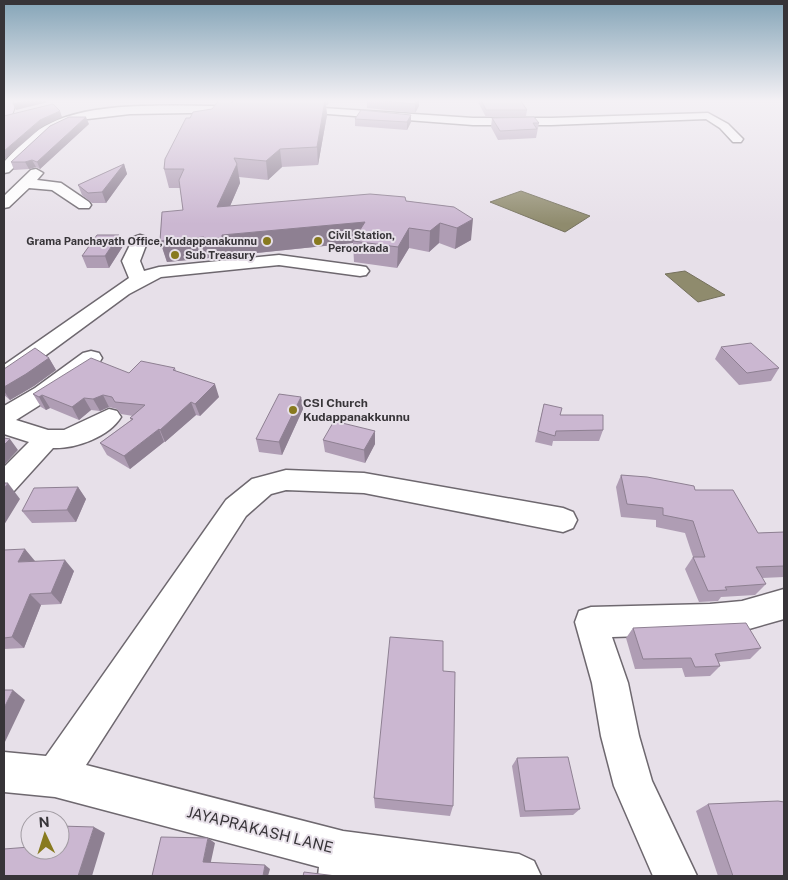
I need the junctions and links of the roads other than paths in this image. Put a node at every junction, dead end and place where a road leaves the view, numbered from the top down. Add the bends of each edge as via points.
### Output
1 (33, 141) edge
2 (4, 168) edge
3 (38, 170) edge
4 (25, 183) junction
5 (4, 204) edge
6 (84, 205) dead end
7 (140, 240) dead end
8 (360, 271) dead end
9 (138, 279) junction
10 (92, 358) edge
11 (4, 375) edge
12 (109, 417) dead end
13 (4, 421) edge
14 (47, 440) junction
15 (4, 484) edge
16 (562, 520) dead end
17 (784, 604) edge
18 (4, 772) edge
19 (55, 777) junction
20 (341, 864) edge
21 (519, 876) edge
22 (675, 876) edge

1 - 2 street
3 - 4 street
4 - 5 street
4 - 6 street via 56,186
7 - 9 street via 131,261
8 - 9 street via 279,260 159,272
9 - 11 street
10 - 13 street via 7,415
12 - 14 street via 68,439
13 - 14 street via 7,426
14 - 15 street
16 - 19 street via 364,483 286,480 262,486 236,508
17 - 22 street via 742,616 710,619 591,622 610,683 634,786
18 - 19 street, JAYAPRAKASH LANE
19 - 20 street, JAYAPRAKASH LANE
20 - 21 street, JAYAPRAKASH LANE

